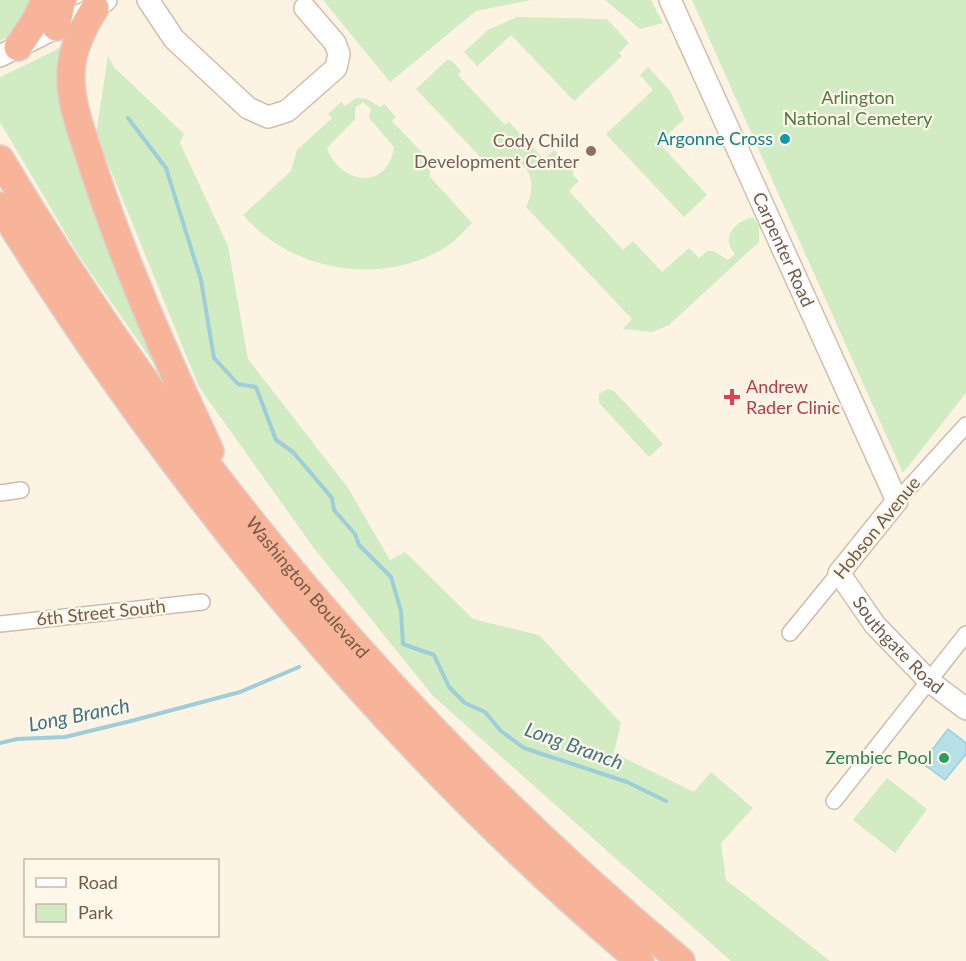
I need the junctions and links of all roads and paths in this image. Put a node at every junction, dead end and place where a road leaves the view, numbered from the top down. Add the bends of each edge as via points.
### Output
1 (45, 0) edge
2 (62, 0) edge
3 (148, 0) edge
4 (670, 0) edge
5 (95, 3) edge
6 (305, 8) dead end
7 (56, 27) junction
8 (9, 51) edge
9 (0, 159) edge
10 (0, 206) edge
11 (966, 425) edge
12 (21, 490) dead end
13 (0, 493) edge
14 (232, 498) junction
15 (897, 501) junction
16 (839, 573) junction
17 (202, 602) dead end
18 (0, 624) edge
19 (790, 633) dead end
20 (966, 634) edge
21 (928, 681) junction
22 (966, 709) edge
23 (834, 801) dead end
24 (545, 876) junction
25 (623, 961) edge
26 (640, 961) edge
27 (681, 961) edge

1 - 8 highway via 36,20
2 - 7 highway
3 - 6 street via 174,39 248,108 268,117 287,111 336,68 339,54 335,43
4 - 15 street, Carpenter Road
5 - 7 street
5 - 14 highway via 71,65 78,119 135,283
7 - 8 street
9 - 14 highway, Washington Boulevard via 110,333
10 - 24 highway, Washington Boulevard via 138,412 270,583 396,727
11 - 15 street, Hobson Avenue
12 - 13 street
14 - 27 highway, Washington Boulevard via 324,610 438,736 548,844
15 - 16 street, Hobson Avenue
16 - 19 street, Hobson Avenue
16 - 21 street, Southgate Road via 875,626
17 - 18 street, 6th Street South
20 - 21 street
21 - 22 street, Southgate Road
21 - 23 street
24 - 25 highway
24 - 26 highway, Washington Boulevard

